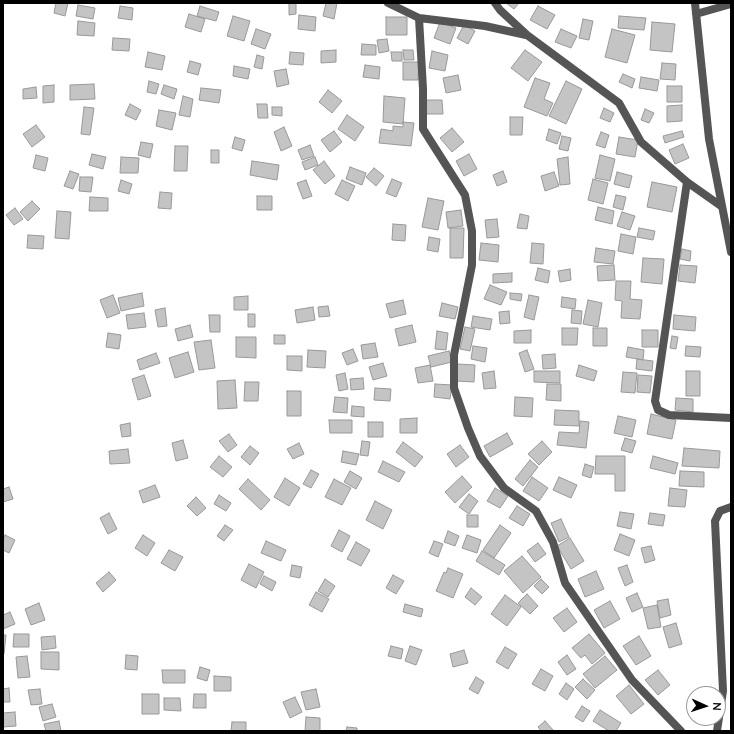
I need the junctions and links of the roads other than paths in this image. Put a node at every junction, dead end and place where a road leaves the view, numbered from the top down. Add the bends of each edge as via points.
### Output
1 (388, 3) edge
2 (495, 3) edge
3 (695, 3) edge
4 (731, 4) edge
5 (696, 14) junction
6 (420, 18) junction
7 (526, 35) junction
8 (688, 182) junction
9 (721, 206) junction
10 (731, 252) edge
11 (731, 418) edge
12 (731, 507) edge
13 (681, 731) edge
14 (717, 731) edge

1 - 6 street
2 - 7 street
3 - 5 street
4 - 5 street
5 - 9 street via 709,139
6 - 7 street via 485,26
6 - 13 street via 423,129 465,195 472,231 472,265 454,356 454,388 468,428 480,456 504,488 536,511 553,542 565,583 632,680
7 - 8 street via 619,103 641,142
8 - 9 street
8 - 11 street via 655,401 658,410 669,415
9 - 10 street
12 - 14 street via 720,511 715,520 723,691

